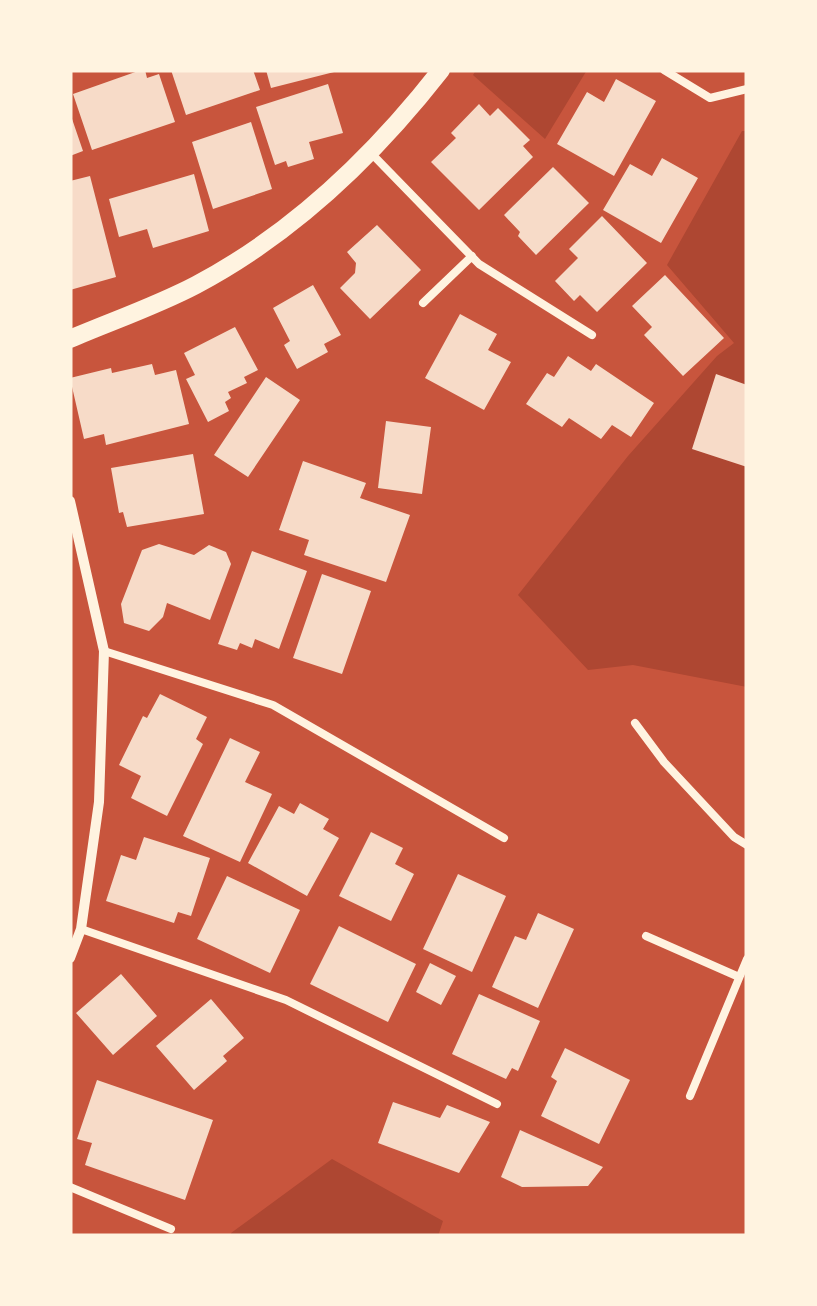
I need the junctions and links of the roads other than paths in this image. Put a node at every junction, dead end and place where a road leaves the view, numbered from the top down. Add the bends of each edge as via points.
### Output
1 (441, 70) edge
2 (664, 70) edge
3 (747, 88) edge
4 (370, 152) junction
5 (472, 256) junction
6 (422, 303) dead end
7 (592, 335) dead end
8 (70, 339) edge
9 (70, 501) edge
10 (104, 651) junction
11 (634, 723) dead end
12 (504, 838) dead end
13 (747, 845) edge
14 (81, 929) junction
15 (646, 936) dead end
16 (70, 958) edge
17 (747, 959) edge
18 (739, 978) junction
19 (690, 1096) dead end
20 (497, 1104) dead end
21 (70, 1187) edge
22 (171, 1228) dead end

1 - 4 street
2 - 3 lane via 710,98
4 - 5 lane
4 - 8 street via 284,230 195,285
5 - 6 lane
5 - 7 lane
9 - 10 street
10 - 12 lane via 273,705
10 - 14 street via 99,802
11 - 13 lane
14 - 16 street
14 - 20 lane via 286,1000
15 - 18 lane
17 - 18 lane
18 - 19 lane
21 - 22 lane

